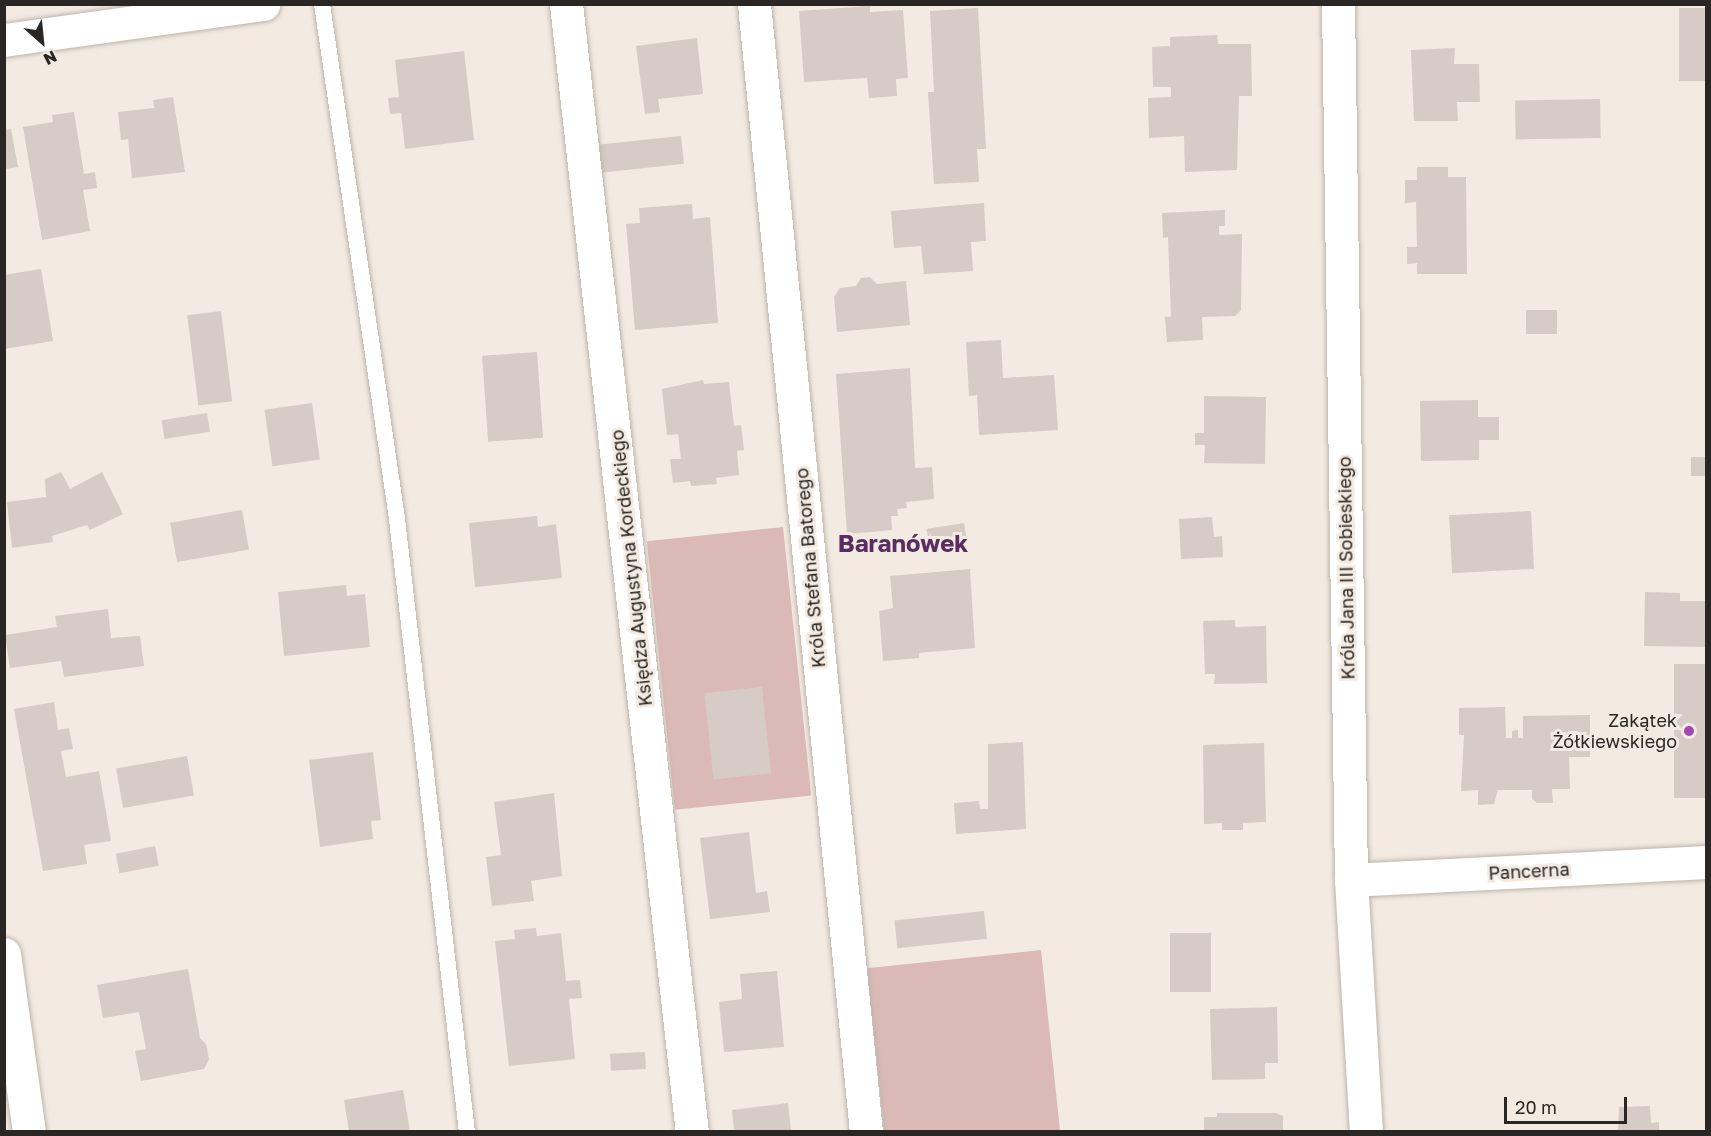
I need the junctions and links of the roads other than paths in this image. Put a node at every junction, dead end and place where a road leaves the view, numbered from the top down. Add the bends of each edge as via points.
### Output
1 (264, 4) edge
2 (322, 4) edge
3 (566, 4) edge
4 (754, 4) edge
5 (1338, 4) edge
6 (4, 40) edge
7 (1707, 862) edge
8 (1351, 880) junction
9 (4, 954) edge
10 (29, 1131) edge
11 (467, 1131) edge
12 (692, 1131) edge
13 (866, 1131) edge
14 (1366, 1131) edge

1 - 6 street
2 - 11 lane via 397,519
3 - 12 street, Księdza Augustyna Kordeckiego
4 - 13 street, Króla Stefana Batorego
5 - 8 street, Króla Jana III Sobieskiego
7 - 8 street, Pancerna
8 - 14 street, Króla Jana III Sobieskiego
9 - 10 street

